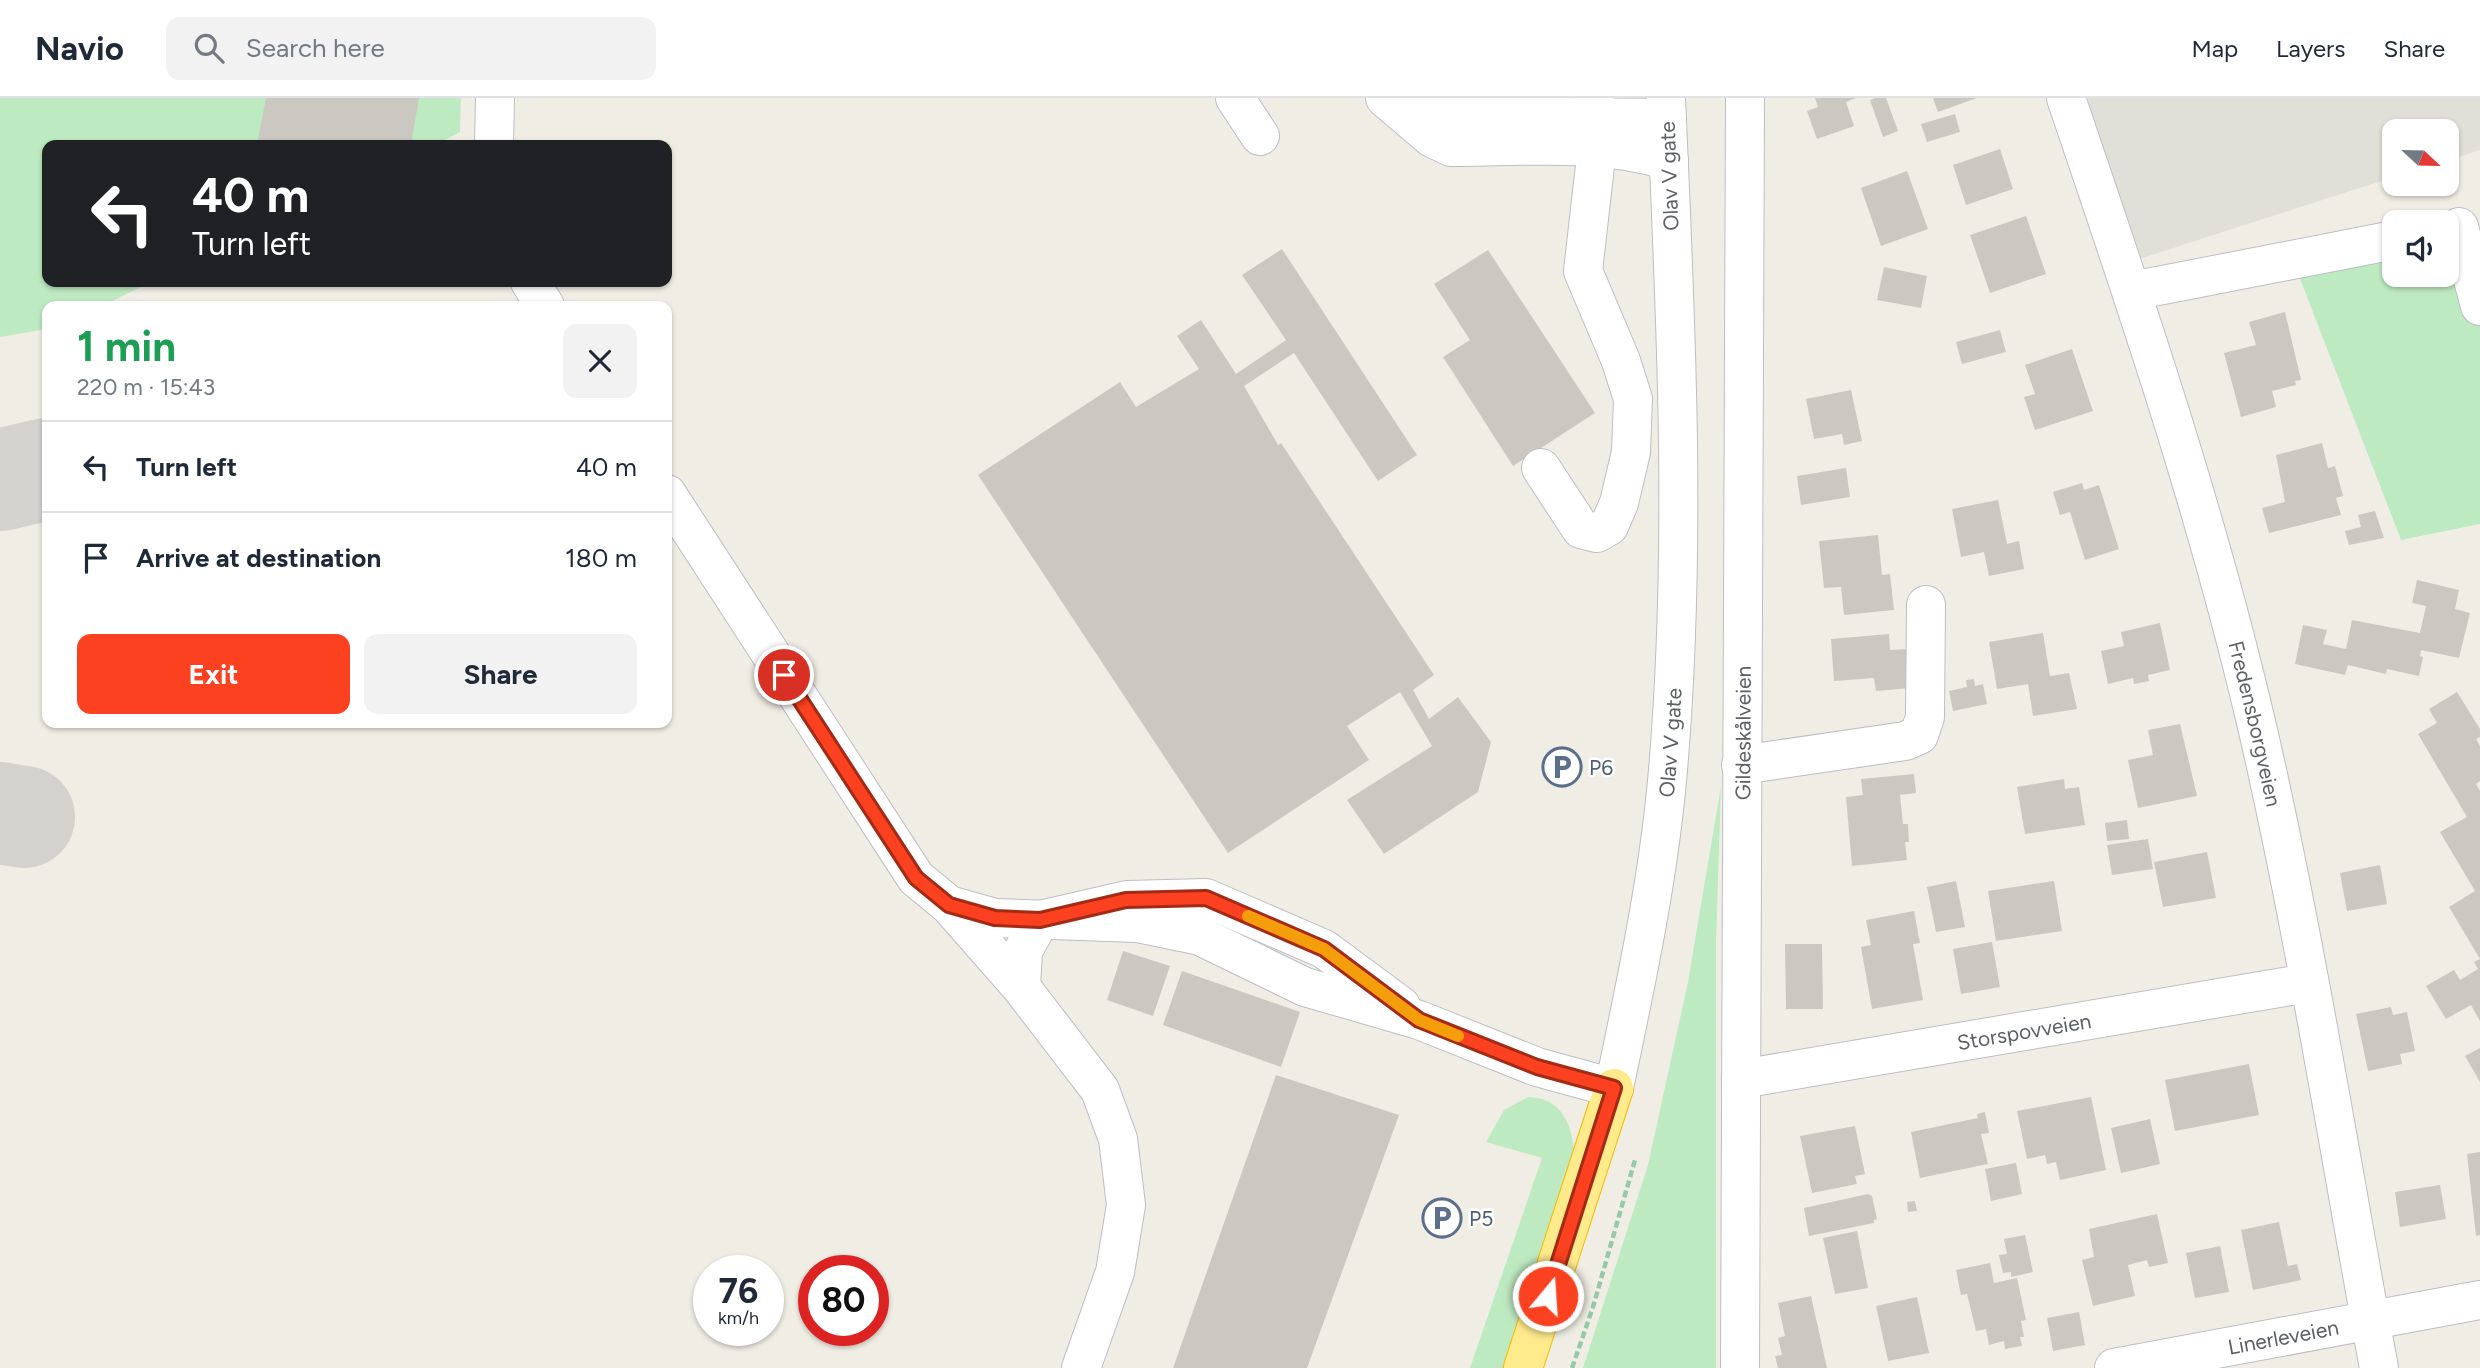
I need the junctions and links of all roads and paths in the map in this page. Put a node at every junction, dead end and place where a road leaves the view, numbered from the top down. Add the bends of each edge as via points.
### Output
1 (495, 98) edge
2 (1236, 98) edge
3 (1745, 98) edge
4 (2066, 98) edge
5 (1387, 99) edge
6 (1666, 108) edge
7 (1595, 121) edge
8 (1260, 136) dead end
9 (494, 140) edge
10 (1669, 161) junction
11 (2462, 227) edge
12 (2382, 242) edge
13 (2132, 291) junction
14 (2480, 306) edge
15 (1541, 468) dead end
16 (672, 502) edge
17 (1926, 605) dead end
18 (1741, 765) junction
19 (949, 905) junction
20 (1040, 920) junction
21 (2308, 983) junction
22 (1021, 987) junction
23 (1741, 1079) junction
24 (1614, 1088) junction
25 (2480, 1300) edge
26 (2370, 1320) junction
27 (1081, 1368) edge
28 (1523, 1368) edge
29 (1740, 1368) edge
30 (2114, 1368) edge
31 (2379, 1368) edge

1 - 9 street
2 - 8 street
3 - 18 street, Gildeskålveien
4 - 13 street, Fredensborgveien
5 - 7 street via 1460,116
6 - 7 street
6 - 10 street, Olav V gate
7 - 10 street via 1633,150
7 - 15 street via 1583,271 1633,399 1631,452 1609,526 1597,533 1581,529
10 - 24 street, Olav V gate via 1680,511 1676,664 1654,879
11 - 14 street
12 - 13 street
13 - 21 street, Fredensborgveien via 2231,625 2266,766
16 - 19 street via 916,878
17 - 18 street via 1925,717 1919,734 1905,741
18 - 23 street, Gildeskålveien
19 - 20 street via 995,918
19 - 22 street
20 - 22 street via 1023,951
20 - 24 street via 1126,900 1206,898 1324,949 1419,1020 1537,1067
21 - 23 street, Storspovveien
21 - 26 street, Fredensborgveien
22 - 27 street via 1100,1090 1118,1139 1124,1219 1115,1272
23 - 29 street, Gildeskålveien
24 - 28 highway, Olav V gate
25 - 26 street, Linerleveien
26 - 30 street, Linerleveien
26 - 31 street, Fredensborgveien

